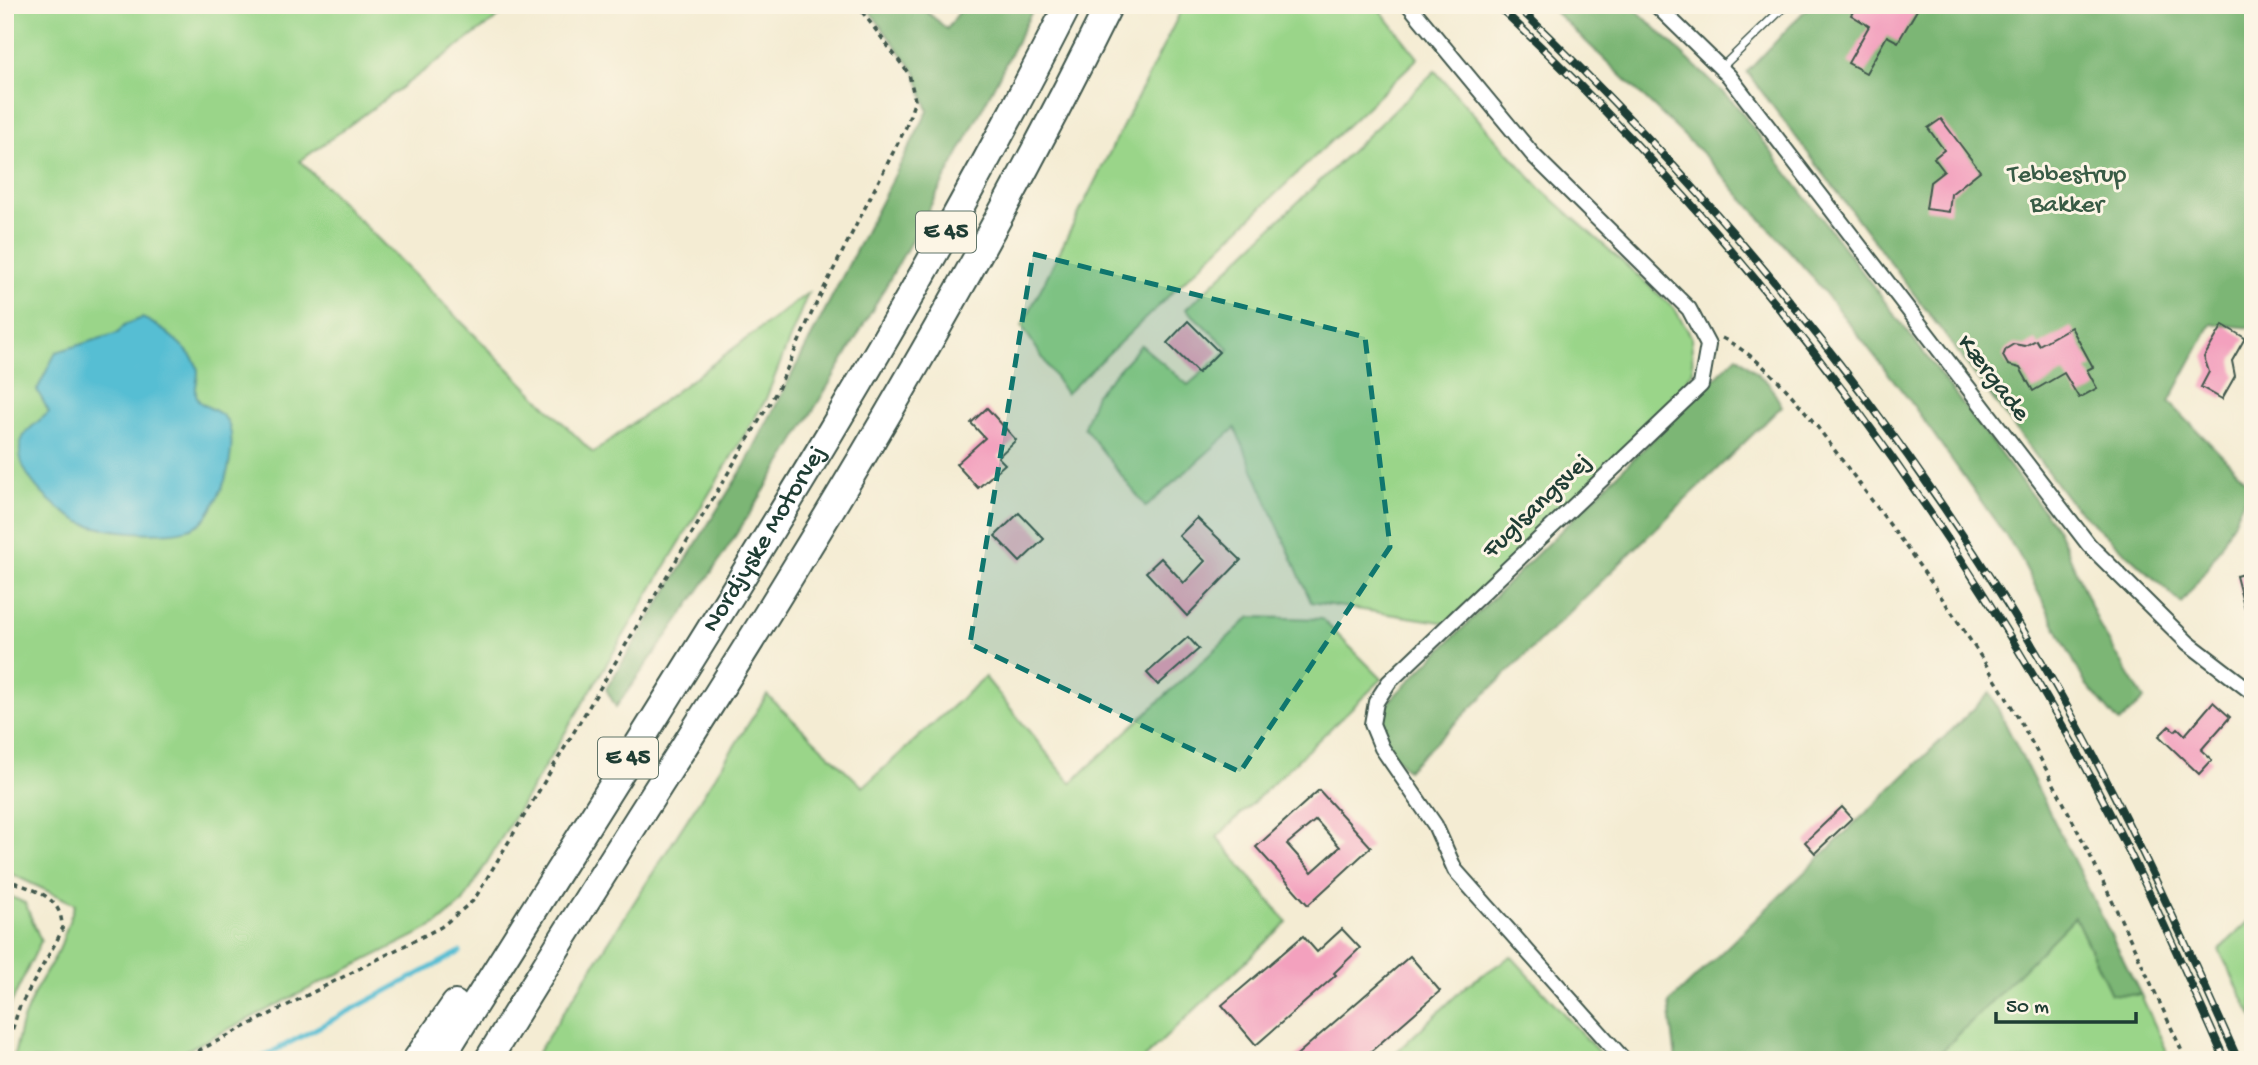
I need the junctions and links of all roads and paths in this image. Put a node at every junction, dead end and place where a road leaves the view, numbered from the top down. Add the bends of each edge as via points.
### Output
1 (857, 5) edge
2 (1068, 5) edge
3 (1109, 5) edge
4 (1409, 5) edge
5 (1656, 5) edge
6 (1786, 5) edge
7 (1721, 68) junction
8 (1698, 326) junction
9 (816, 456) junction
10 (2253, 693) edge
11 (5, 879) edge
12 (5, 1053) edge
13 (180, 1060) edge
14 (416, 1060) edge
15 (440, 1060) edge
16 (488, 1060) edge
17 (1624, 1060) edge
18 (2186, 1060) edge

1 - 13 path via 909,74 915,100 906,128 778,389 474,900 441,927
2 - 9 highway, Nordjyske Motorvej / E 45 via 1001,137
3 - 16 highway, Nordjyske Motorvej / E 45 via 1056,113 889,411
4 - 8 street, Fuglsangsvej via 1534,156 1689,309
5 - 7 street, Kærgade
6 - 7 lane
7 - 10 street, Kærgade via 2090,545 2188,643
8 - 17 street, Fuglsangsvej via 1708,345 1701,385 1390,682 1377,702 1372,724 1382,748 1435,825 1455,870
8 - 18 path via 1740,347 1773,377 1914,555 2019,720 2130,937
9 - 14 highway via 567,825
9 - 15 highway, Nordjyske Motorvej / E 45
11 - 12 path via 47,895 63,918 62,931 19,1008

